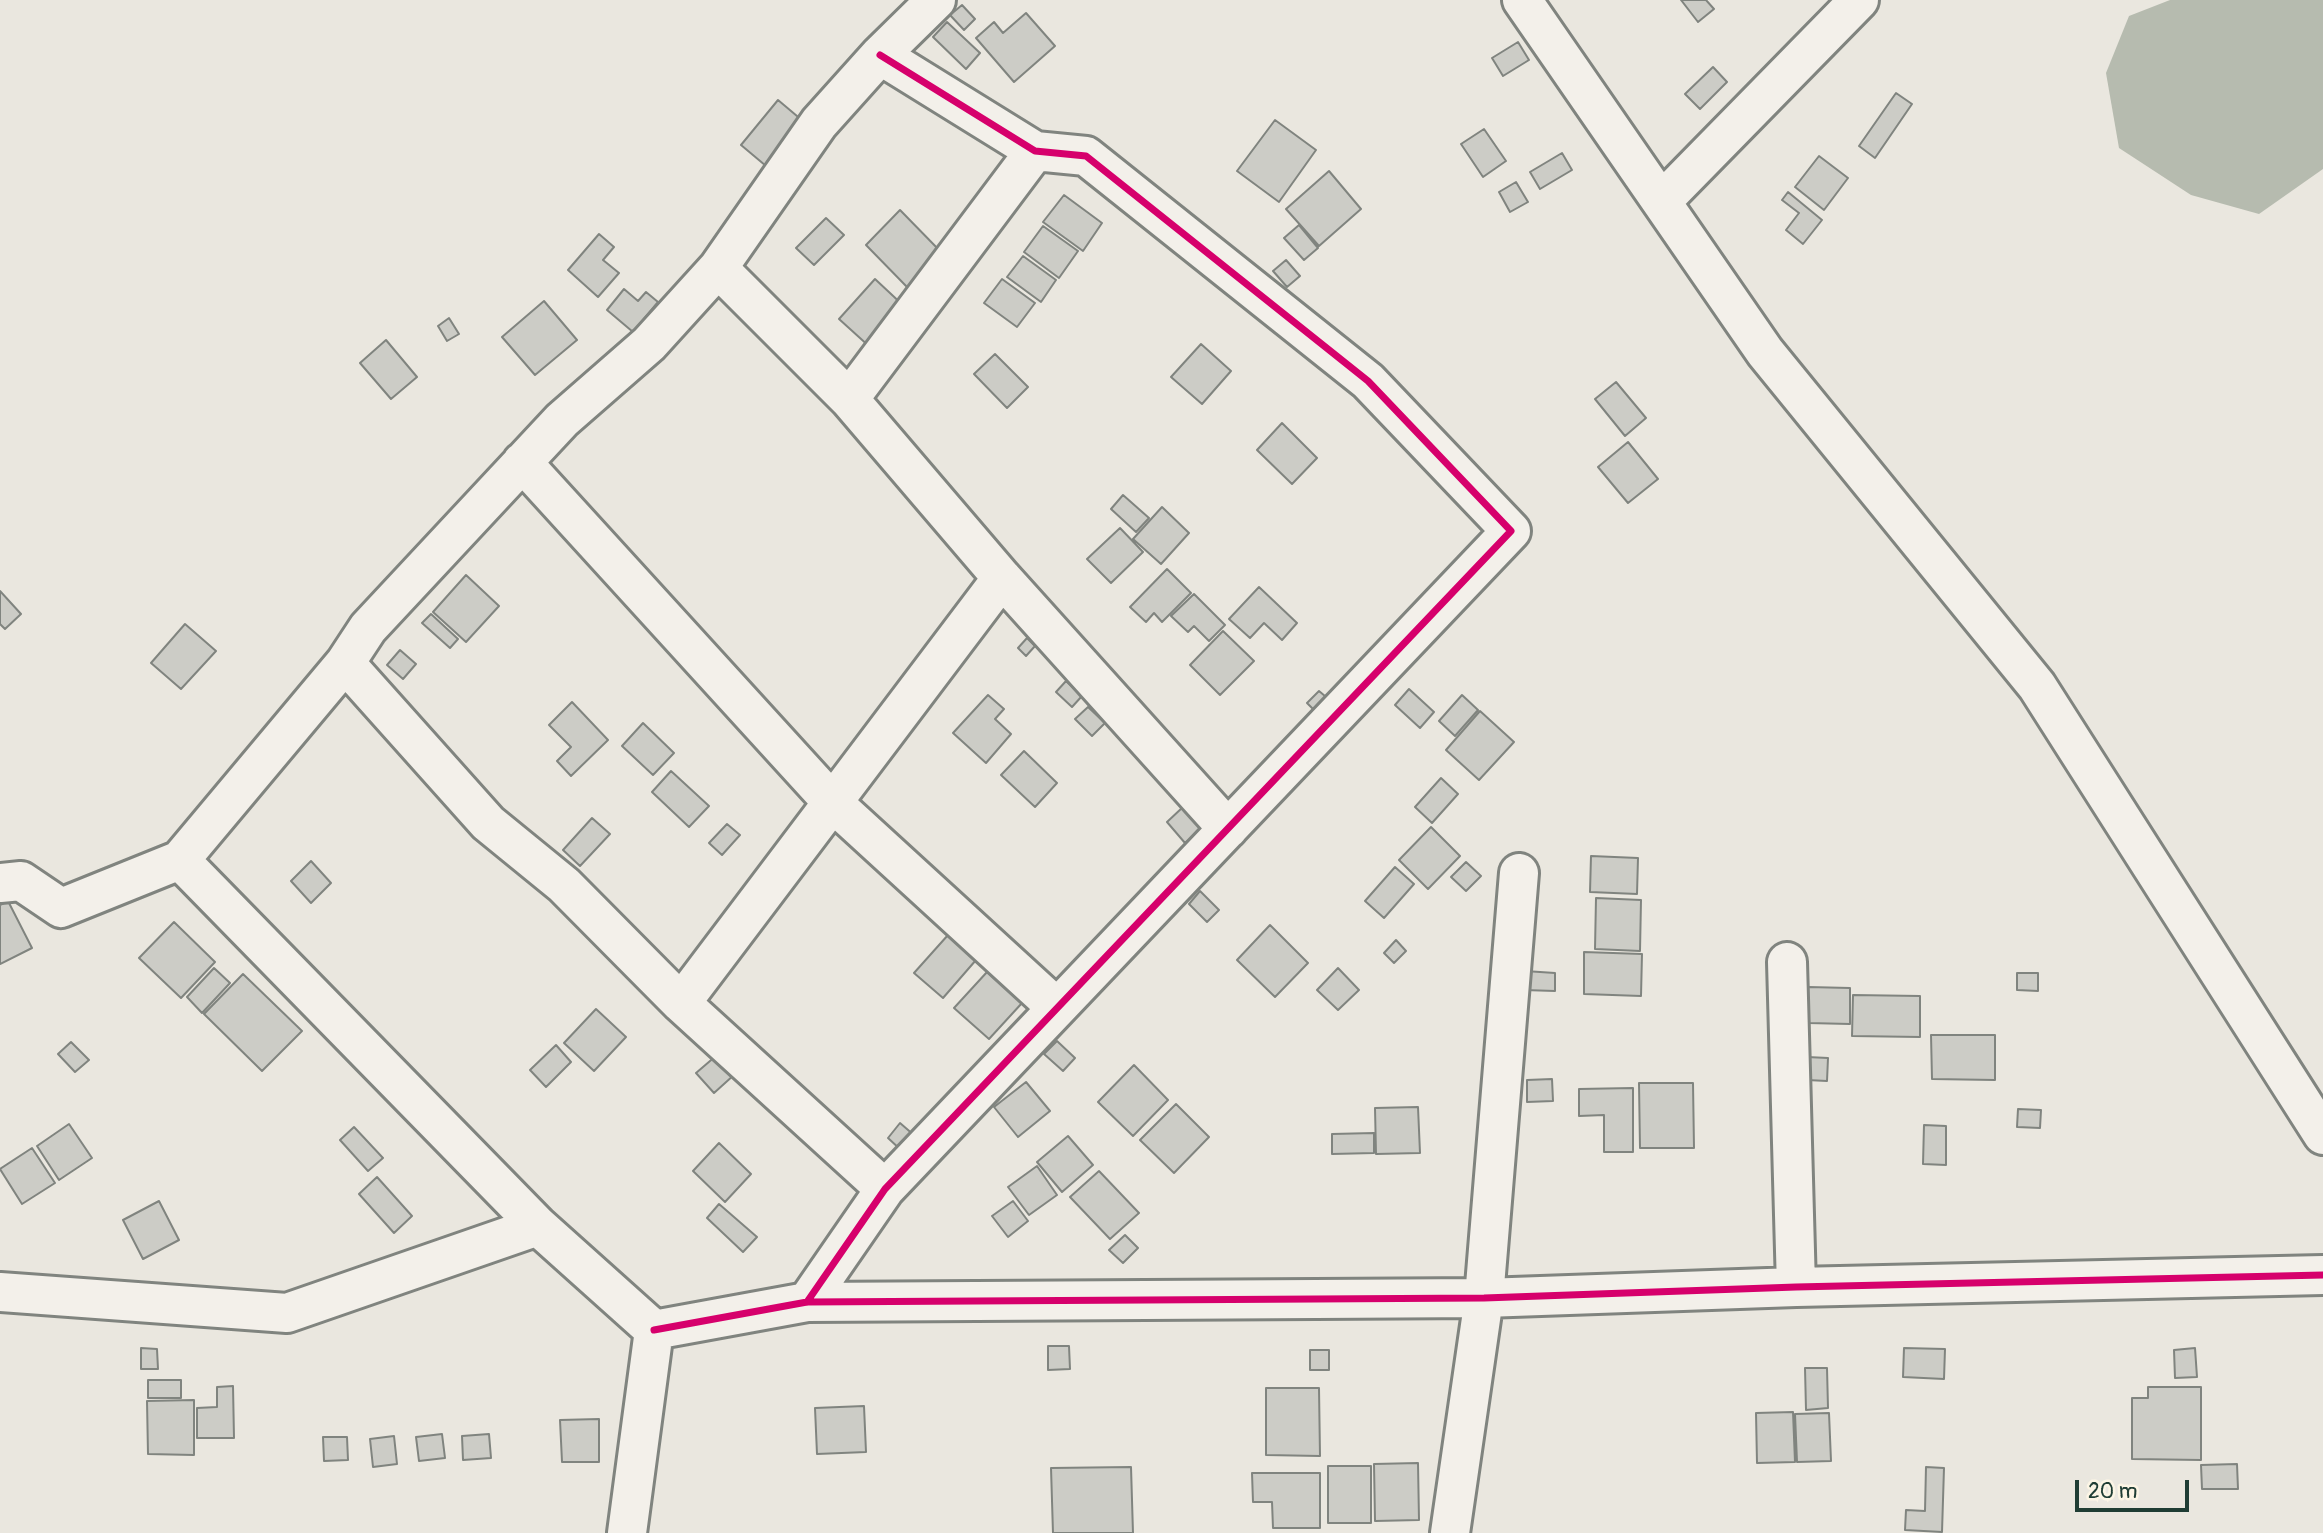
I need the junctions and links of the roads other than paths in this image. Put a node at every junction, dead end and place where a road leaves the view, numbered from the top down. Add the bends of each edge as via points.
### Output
1 (936, 0) edge
2 (1522, 0) edge
3 (1859, 0) edge
4 (880, 55) junction
5 (1035, 151) junction
6 (1662, 201) junction
7 (718, 268) junction
8 (849, 399) junction
9 (522, 462) junction
10 (1002, 578) junction
11 (345, 663) junction
12 (832, 802) junction
13 (1228, 829) junction
14 (180, 860) junction
15 (1519, 873) dead end
16 (0, 883) edge
17 (1787, 962) dead end
18 (681, 1003) junction
19 (1057, 1008) junction
20 (2323, 1135) edge
21 (885, 1189) junction
22 (538, 1226) junction
23 (2323, 1275) edge
24 (1796, 1287) junction
25 (0, 1292) edge
26 (1484, 1298) junction
27 (807, 1302) junction
28 (654, 1330) junction
29 (627, 1533) edge
30 (1450, 1533) edge

1 - 4 street
2 - 6 street
3 - 6 street
4 - 5 street
4 - 7 street via 819,123
5 - 8 street
5 - 13 street via 1086,156 1251,287 1368,381 1511,531
6 - 20 street via 1765,352 2037,686
7 - 8 street
7 - 9 street via 649,344 562,420
8 - 10 street
9 - 11 street via 368,628
9 - 12 street
10 - 12 street
10 - 13 street
11 - 14 street
11 - 18 street via 488,823 564,885
12 - 18 street
12 - 19 street
13 - 19 street
14 - 16 street via 61,908 21,881
14 - 22 street
15 - 26 street
17 - 24 street
18 - 21 street
19 - 21 street
21 - 27 street
22 - 25 street via 287,1312
22 - 28 street
23 - 24 street
24 - 26 street
26 - 27 street
26 - 30 street
27 - 28 street
28 - 29 street

